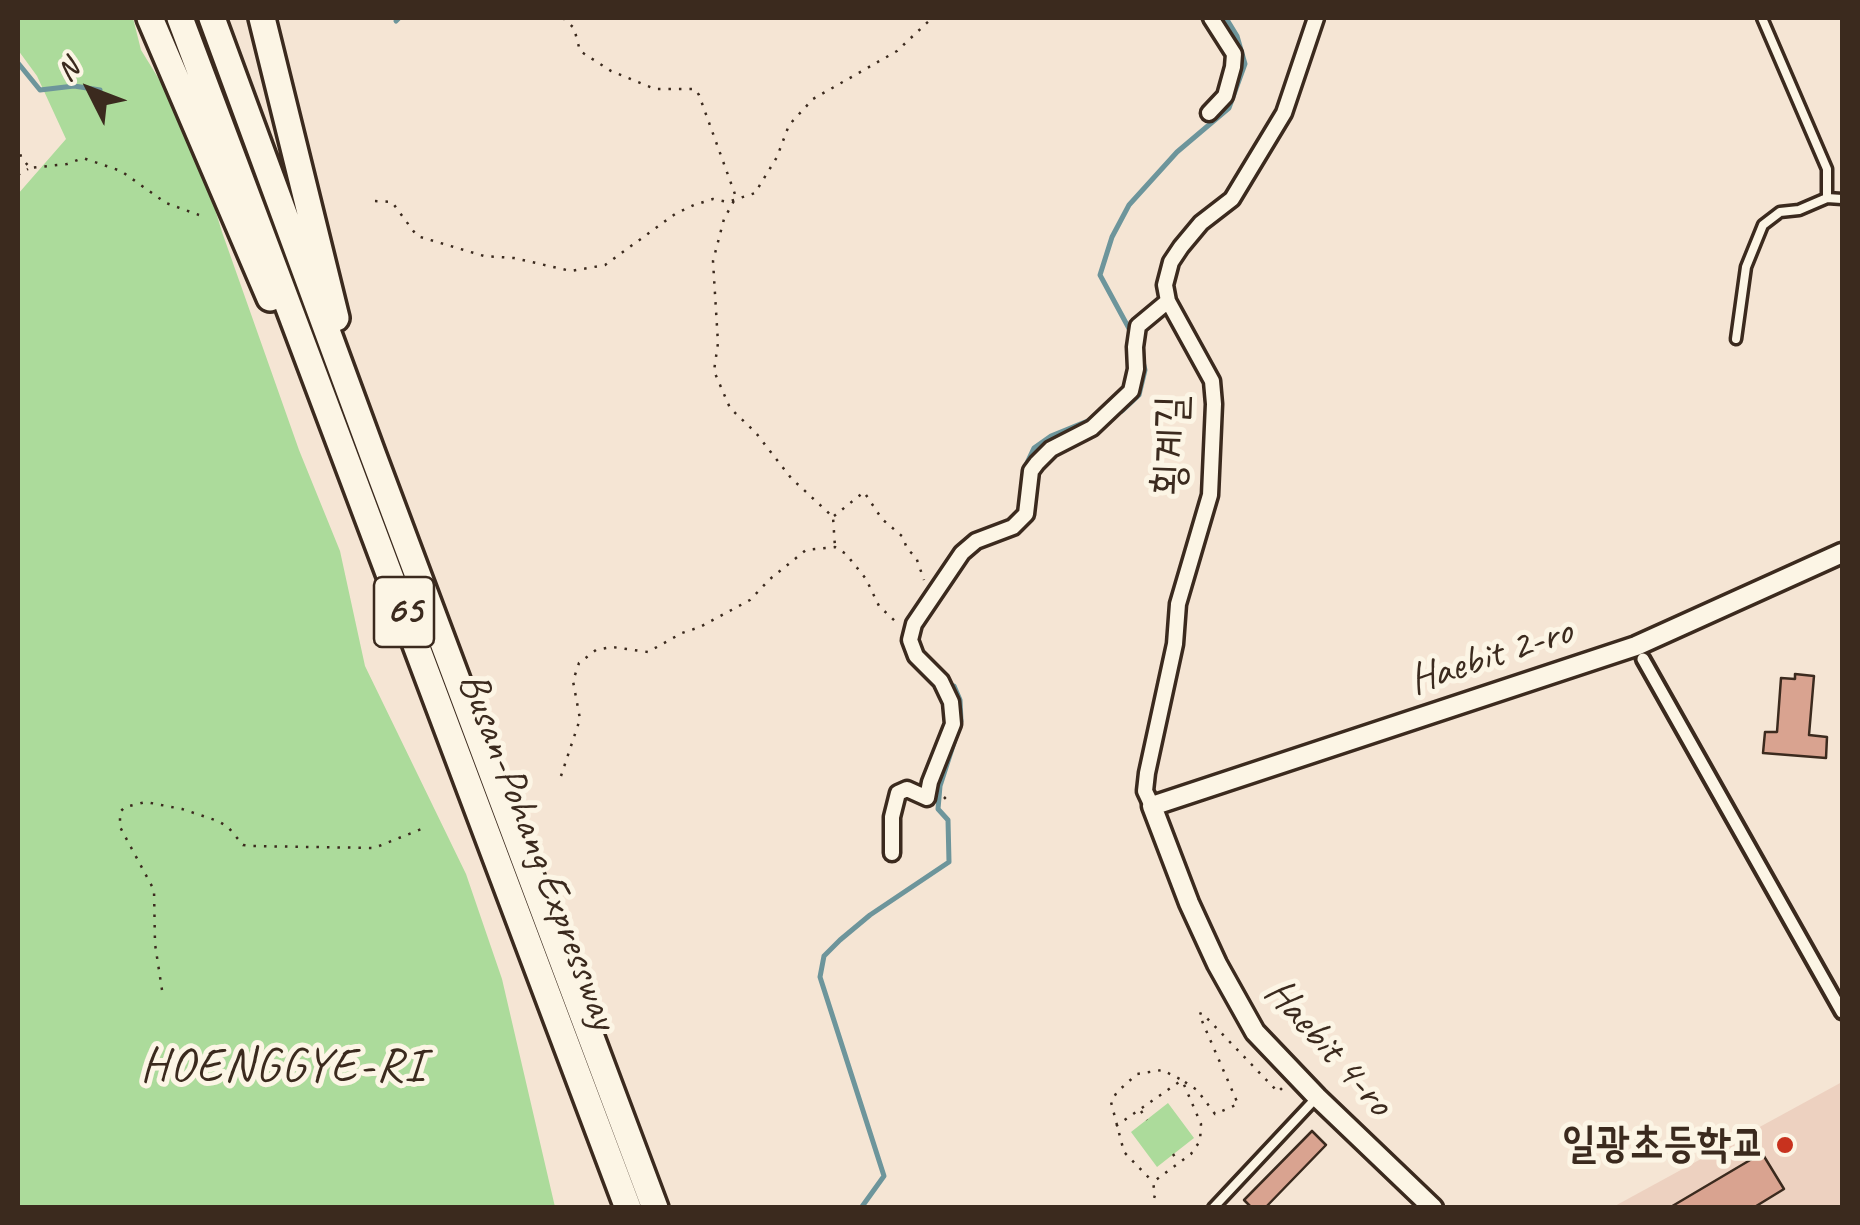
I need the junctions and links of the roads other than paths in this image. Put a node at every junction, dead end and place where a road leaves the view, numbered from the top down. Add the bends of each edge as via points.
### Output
1 (150, 18) edge
2 (180, 18) edge
3 (212, 18) edge
4 (262, 18) edge
5 (1211, 18) edge
6 (1316, 18) edge
7 (1762, 18) edge
8 (1208, 112) dead end
9 (1827, 198) junction
10 (1842, 200) edge
11 (1168, 301) junction
12 (1736, 339) dead end
13 (344, 452) junction
14 (372, 453) junction
15 (1842, 552) edge
16 (1644, 659) dead end
17 (1152, 806) junction
18 (892, 853) dead end
19 (1842, 1012) edge
20 (1317, 1096) junction
21 (628, 1208) edge
22 (655, 1208) edge
23 (1214, 1208) edge
24 (1433, 1208) edge

1 - 13 highway via 261,279
2 - 13 highway, Busan-Pohang Expressway / 65
3 - 14 highway, Busan-Pohang Expressway / 65
4 - 14 highway
5 - 8 street via 1234,54 1234,67 1224,96
6 - 11 street via 1284,113 1232,199 1171,262
7 - 9 lane via 1828,169
9 - 10 lane
9 - 12 lane via 1780,212 1762,225 1746,267
11 - 17 street, 횡계길 via 1212,381 1214,404 1210,495 1178,604 1147,773
11 - 18 street via 1138,326 1131,391 1108,415 1051,449 1031,471 1026,514 962,554 912,630 916,656 941,681 950,702 952,724 927,798 907,789 898,793
13 - 21 highway, Busan-Pohang Expressway / 65
14 - 22 highway, Busan-Pohang Expressway / 65
15 - 17 street, Haebit 2-ro via 1636,646
16 - 19 street
17 - 20 street, Haebit 4-ro via 1236,1002 1255,1032
20 - 23 lane
20 - 24 street, Haebit 4-ro

